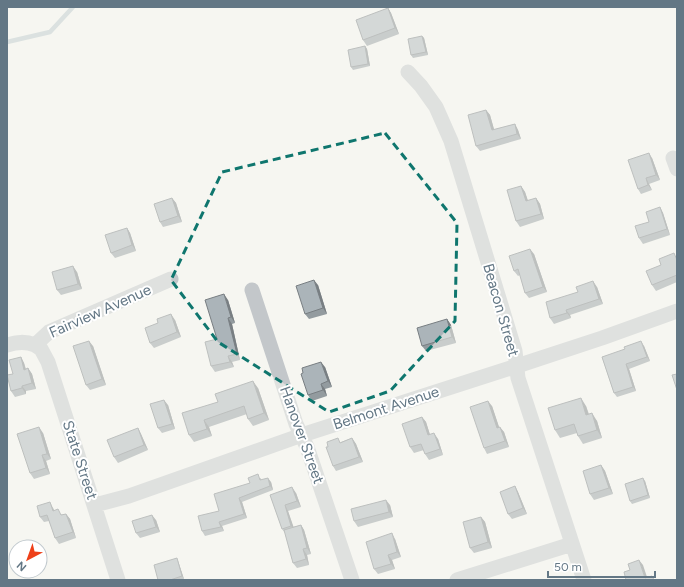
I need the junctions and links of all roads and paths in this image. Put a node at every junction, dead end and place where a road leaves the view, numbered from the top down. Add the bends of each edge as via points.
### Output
1 (408, 72) dead end
2 (171, 279) dead end
3 (252, 290) dead end
4 (677, 311) edge
5 (35, 344) junction
6 (7, 345) edge
7 (516, 366) junction
8 (302, 435) junction
9 (95, 505) junction
10 (572, 544) junction
11 (118, 580) edge
12 (352, 580) edge
13 (457, 580) edge
14 (584, 580) edge

1 - 7 street, Beacon Street via 436,107 451,141 516,351
2 - 5 street, Fairview Avenue via 49,332
3 - 8 street, Hanover Street via 296,424
4 - 7 street, Belmont Avenue
5 - 6 street, Fairview Avenue via 21,342
5 - 9 street, State Street via 48,362
7 - 8 street, Belmont Avenue
7 - 10 street, Beacon Street
8 - 9 street, Belmont Avenue via 129,496
8 - 12 street, Hanover Street
9 - 11 street, State Street
10 - 13 street
10 - 14 street, Beacon Street

